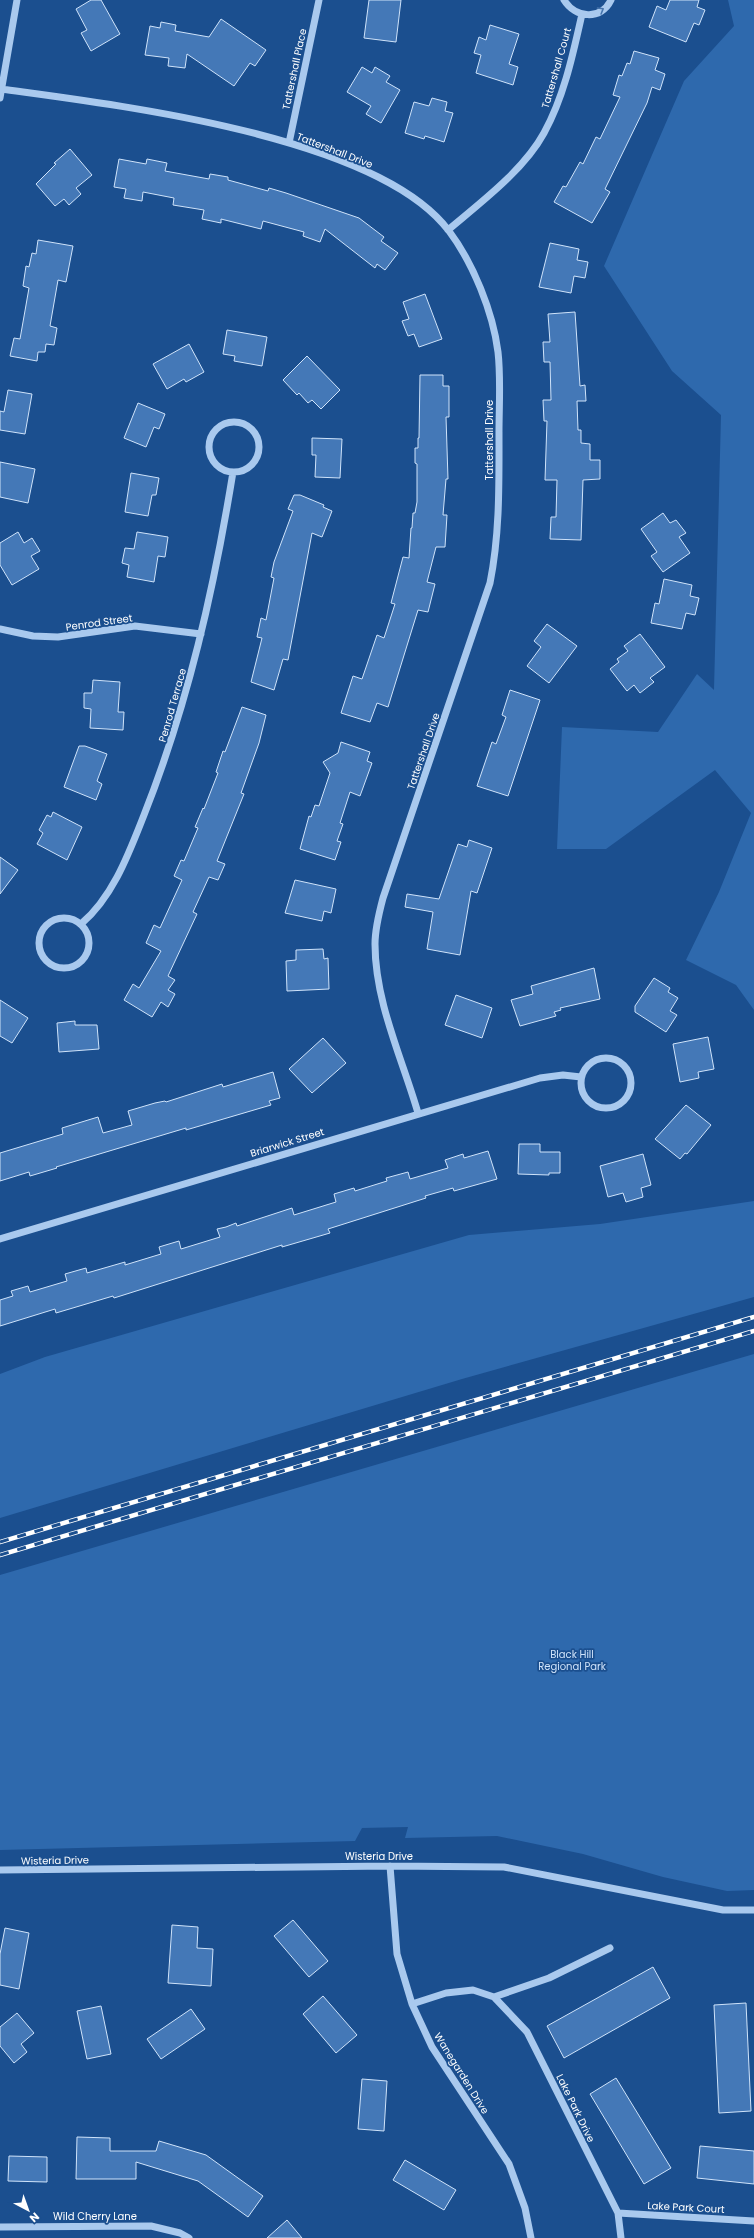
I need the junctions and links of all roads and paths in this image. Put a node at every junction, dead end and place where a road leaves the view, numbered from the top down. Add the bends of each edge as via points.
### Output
1 (17, 0) edge
2 (319, 0) edge
3 (564, 0) edge
4 (611, 0) edge
5 (582, 14) junction
6 (1, 89) junction
7 (0, 98) edge
8 (289, 143) junction
9 (448, 230) junction
10 (233, 472) junction
11 (0, 629) edge
12 (201, 634) junction
13 (81, 924) junction
14 (581, 1077) junction
15 (418, 1113) junction
16 (0, 1239) edge
17 (390, 1866) junction
18 (0, 1870) edge
19 (754, 1910) edge
20 (610, 1948) dead end
21 (494, 1997) junction
22 (412, 2004) junction
23 (618, 2213) junction
24 (754, 2221) edge
25 (0, 2227) edge
26 (189, 2238) edge
27 (531, 2238) edge
28 (621, 2238) edge

1 - 6 street
2 - 8 street, Tattershall Place
3 - 5 street via 571,9
5 -> 4 street via 598,13 605,9
5 - 9 street, Tattershall Court via 559,100 544,134 522,162
6 - 7 street
6 - 8 street, Tattershall Drive via 142,110
8 - 9 street, Tattershall Drive via 361,169 387,182 429,211
9 - 15 street, Tattershall Drive via 484,298 495,334 498,354 498,526 490,583 386,892 376,930 376,964 383,999
10 - 10 street via 251,466 260,452 257,435 245,423 236,421 219,426 213,433 209,449 215,464 221,469
10 - 12 street, Penrod Terrace via 219,557
11 - 12 street, Penrod Street via 58,638 135,626
12 - 13 street, Penrod Terrace via 182,709 138,830 104,902
13 - 13 street via 65,917 48,922 42,928 39,937 39,949 44,960 58,968 66,968 80,962 89,948 89,939
14 - 14 street via 582,1093 592,1105 600,1108 612,1108 623,1102 631,1089 631,1080 623,1064 607,1058 591,1062
14 - 15 street, Briarwick Street via 563,1075 540,1078
15 - 16 street, Briarwick Street
17 - 18 street, Wisteria Drive
17 - 19 street, Wisteria Drive via 504,1868 723,1910
17 - 22 street, Wanegarden Drive via 397,1954
20 - 21 street via 549,1978
21 - 22 street, Lake Park Drive via 473,1990 446,1993
21 - 23 street, Lake Park Drive via 528,2032
22 - 27 street, Wanegarden Drive via 432,2047 509,2164 525,2208
23 - 24 street, Lake Park Court
23 - 28 street, Lake Park Drive
25 - 26 street, Wild Cherry Lane via 151,2226 180,2233

